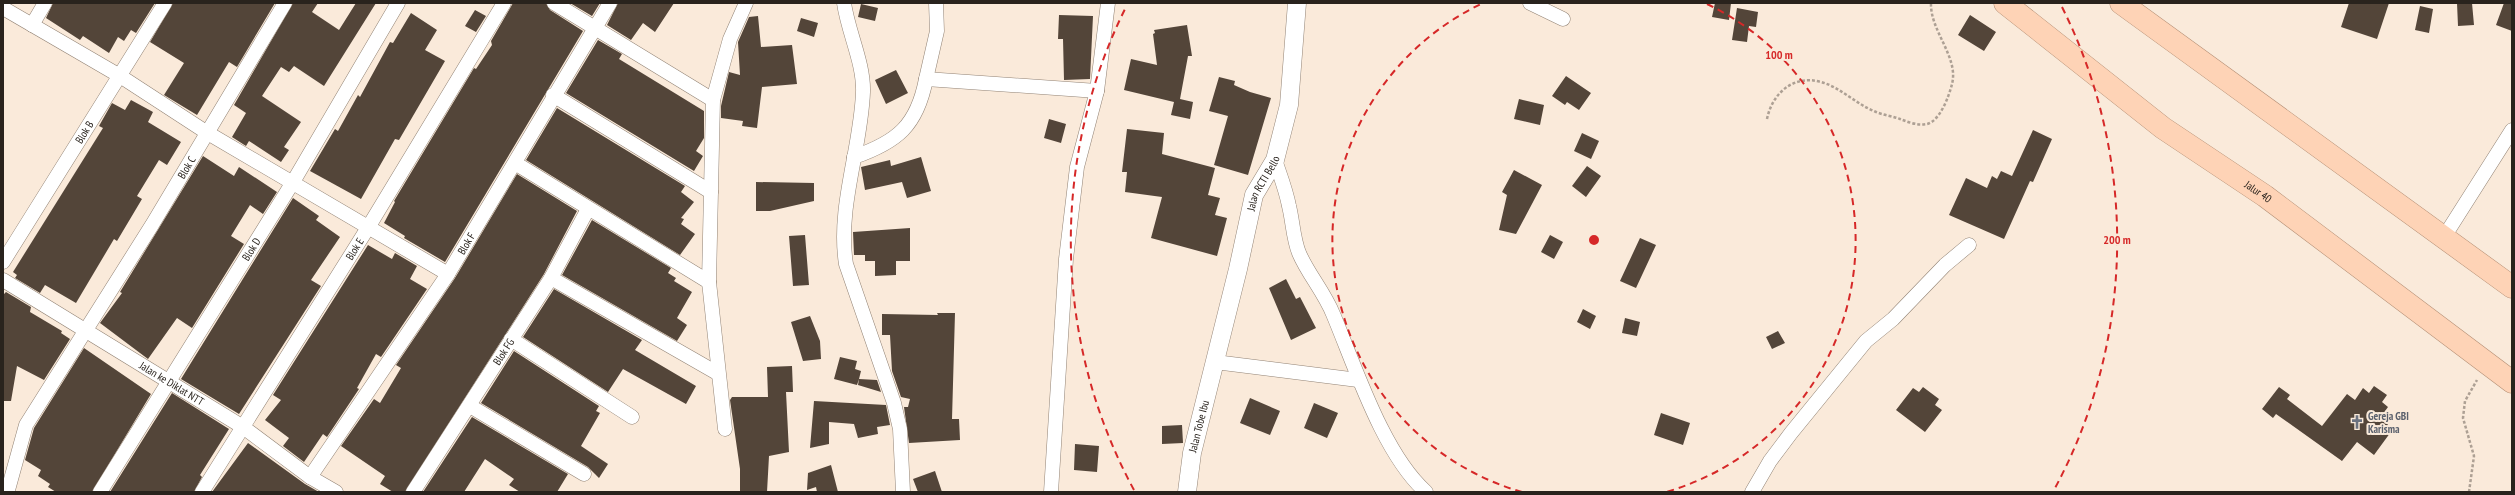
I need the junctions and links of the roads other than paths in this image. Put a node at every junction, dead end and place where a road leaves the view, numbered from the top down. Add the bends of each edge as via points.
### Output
1 (45, 3) edge
2 (165, 3) edge
3 (285, 3) edge
4 (398, 3) edge
5 (504, 3) edge
6 (554, 3) edge
7 (610, 3) edge
8 (746, 3) edge
9 (844, 3) edge
10 (936, 3) edge
11 (1108, 3) edge
12 (1297, 3) edge
13 (1530, 3) edge
14 (2005, 3) edge
15 (2121, 3) edge
16 (3, 8) edge
17 (1563, 19) dead end
18 (32, 24) junction
19 (595, 27) junction
20 (120, 76) junction
21 (926, 79) junction
22 (1097, 91) junction
23 (553, 95) junction
24 (713, 100) junction
25 (2512, 130) edge
26 (206, 132) junction
27 (854, 157) junction
28 (1275, 160) junction
29 (515, 163) junction
30 (293, 182) junction
31 (711, 192) junction
32 (588, 209) junction
33 (369, 226) junction
34 (2444, 237) junction
35 (1969, 245) dead end
36 (3, 262) edge
37 (448, 274) junction
38 (551, 278) junction
39 (3, 280) edge
40 (709, 282) junction
41 (2512, 287) edge
42 (86, 330) junction
43 (511, 339) junction
44 (1215, 362) junction
45 (717, 374) junction
46 (1358, 380) junction
47 (170, 382) junction
48 (2512, 382) edge
49 (470, 406) junction
50 (632, 417) dead end
51 (243, 427) junction
52 (724, 428) dead end
53 (584, 474) dead end
54 (310, 477) junction
55 (10, 491) edge
56 (100, 492) edge
57 (202, 492) edge
58 (336, 492) edge
59 (413, 492) edge
60 (903, 492) edge
61 (1052, 492) edge
62 (1187, 492) edge
63 (1426, 492) edge
64 (1752, 492) edge

1 - 18 street
2 - 20 street, Blok B
3 - 26 street, Blok C
4 - 30 street, Blok D
5 - 33 street, Blok E
6 - 19 street
7 - 19 street, Blok F
8 - 24 street via 730,39
9 - 27 street via 863,90 861,121
10 - 21 street via 937,31
11 - 22 street
12 - 28 street, Jalan RCTI Bello via 1289,105
13 - 17 street
14 - 48 highway, Jalur 40 via 2163,128 2265,196
15 - 34 highway
16 - 18 street
18 - 20 street
19 - 23 street, Blok F
19 - 24 street
20 - 26 street
20 - 36 street, Blok B
21 - 22 street
21 - 27 street via 916,116 881,148
22 - 61 street via 1077,167 1066,260
23 - 29 street, Blok F
23 - 31 street
24 - 31 street
25 - 34 street
26 - 30 street
26 - 42 street, Blok C via 152,226
27 - 60 street via 843,248 846,264 894,403 900,429
28 - 44 street, Jalan RCTI Bello via 1254,195
28 - 46 street via 1289,205 1299,253 1333,313
29 - 32 street
29 - 37 street, Blok F
30 - 33 street
30 - 47 street, Blok D
31 - 40 street
32 - 38 street, Blok FG
32 - 40 street
33 - 37 street
33 - 51 street, Blok E
34 - 41 highway
35 - 64 street via 1945,265 1893,319 1866,341 1770,460
37 - 54 street, Blok F
38 - 43 street, Blok FG
38 - 45 street
39 - 42 street, Jalan ke Diklat NTT
40 - 45 street
42 - 47 street, Jalan ke Diklat NTT
42 - 55 street, Blok C via 26,425
43 - 49 street, Blok FG
43 - 50 street
44 - 46 street
44 - 62 street, Jalan Tobe Ibu via 1192,453
45 - 52 street
46 - 63 street via 1393,448 1408,472
47 - 51 street, Jalan ke Diklat NTT
47 - 56 street, Blok D
49 - 53 street
49 - 59 street, Blok FG
51 - 54 street, Jalan ke Diklat NTT
51 - 57 street, Blok E
54 - 58 street, Jalan ke Diklat NTT

